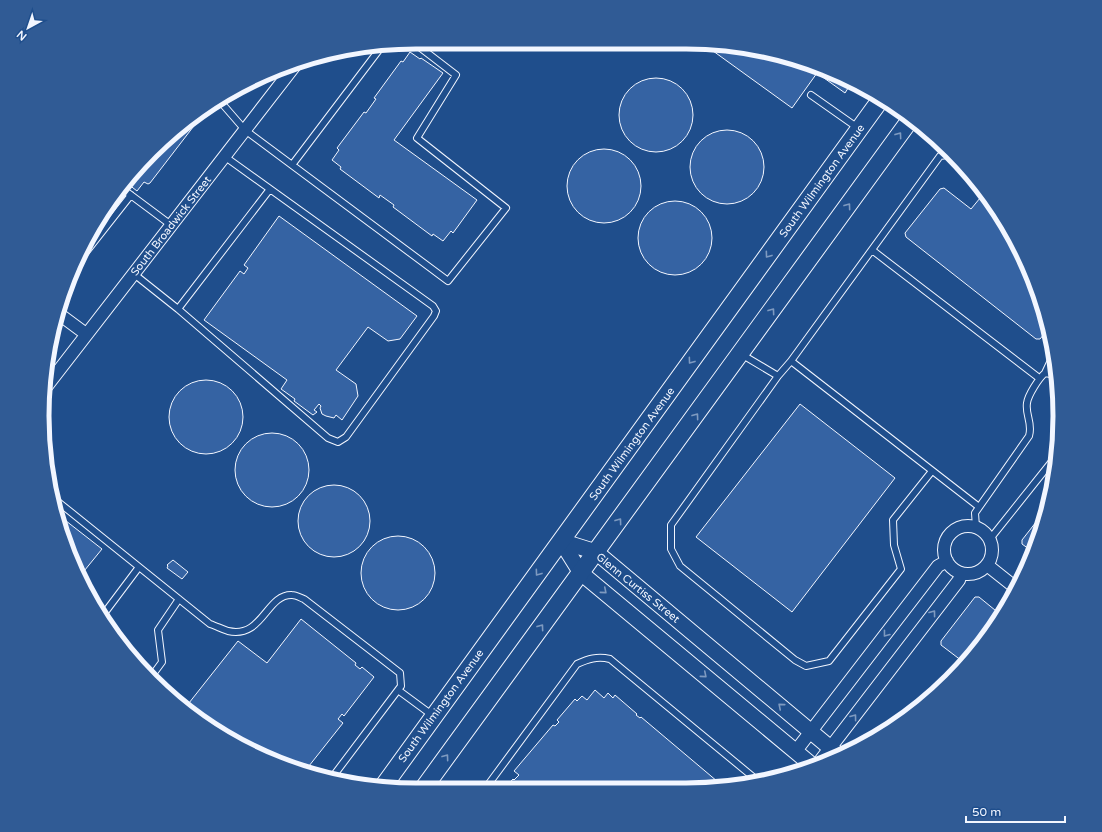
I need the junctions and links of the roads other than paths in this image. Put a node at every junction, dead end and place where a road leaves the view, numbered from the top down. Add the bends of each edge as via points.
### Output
1 (422, 49) edge
2 (378, 51) edge
3 (288, 72) edge
4 (811, 95) dead end
5 (878, 103) edge
6 (223, 104) edge
7 (907, 124) edge
8 (859, 129) junction
9 (245, 130) junction
10 (945, 155) edge
11 (224, 156) junction
12 (292, 165) junction
13 (270, 189) junction
14 (126, 192) edge
15 (131, 195) junction
16 (171, 225) junction
17 (91, 245) edge
18 (872, 250) junction
19 (134, 274) junction
20 (178, 309) junction
21 (63, 317) edge
22 (86, 334) junction
23 (741, 354) junction
24 (791, 361) junction
25 (1049, 363) edge
26 (1051, 375) edge
27 (778, 376) junction
28 (1042, 376) junction
29 (51, 380) edge
30 (1050, 464) edge
31 (932, 471) junction
32 (60, 503) edge
33 (979, 507) junction
34 (976, 527) junction
35 (990, 538) junction
36 (561, 541) junction
37 (596, 552) junction
38 (947, 561) junction
39 (987, 565) junction
40 (139, 567) junction
41 (581, 573) junction
42 (961, 573) junction
43 (1012, 585) edge
44 (179, 599) junction
45 (106, 612) edge
46 (154, 673) edge
47 (398, 690) junction
48 (434, 716) junction
49 (811, 731) junction
50 (836, 750) edge
51 (834, 751) edge
52 (795, 752) junction
53 (808, 762) edge
54 (335, 774) edge
55 (753, 777) edge
56 (387, 782) edge
57 (427, 783) edge
58 (489, 783) edge

1 - 12 lane via 456,75 417,138 506,208 448,280
2 - 12 lane
3 - 9 street, South Broadwick Street
4 - 8 lane
5 - 8 main road, South Wilmington Avenue
6 - 9 lane
23 -> 7 main road
8 -> 36 main road, South Wilmington Avenue
9 - 11 street, South Broadwick Street
9 - 12 lane
10 - 18 lane via 940,156
11 - 13 lane
11 - 16 street, South Broadwick Street
13 - 20 lane
13 - 20 lane via 433,306 436,311 346,437 338,442 328,438
14 - 15 lane
15 - 16 lane
15 - 17 lane
16 - 19 street, South Broadwick Street
18 - 24 lane
18 - 28 lane
19 - 20 lane
19 - 22 street, South Broadwick Street
21 - 22 street
22 - 29 street, South Broadwick Street
23 - 27 lane
37 -> 23 main road
24 - 27 lane
24 - 31 lane
25 - 28 lane
26 - 28 lane
27 - 31 lane via 671,525 671,549 680,566 795,660 806,666 829,661 901,569 894,545 893,520
28 - 33 lane via 1027,402 1031,428 1029,436
30 - 35 lane
31 - 33 lane
32 - 40 lane
33 - 34 lane via 975,513
34 - 35 street
34 - 38 street via 966,525 950,534 945,542 944,552
35 - 39 street via 991,557
36 - 37 street, Glenn Curtiss Street
36 - 41 street
36 -> 48 main road, South Wilmington Avenue
37 - 41 main road
49 -> 37 street, Glenn Curtiss Street
38 - 42 street via 952,568
38 -> 49 street via 938,566
39 - 42 street via 970,574
39 - 43 street
40 - 44 lane
40 - 45 lane
41 -> 52 street
57 -> 41 main road
50 -> 42 street
44 - 46 lane via 158,630 162,662
44 - 47 lane via 210,624 228,631 242,631 253,627 278,599 292,595 304,599 400,673 401,686
47 - 48 lane
47 - 54 lane
48 - 56 main road, South Wilmington Avenue
49 - 51 street, Glenn Curtiss Street
49 - 52 street
52 - 53 street
55 - 58 lane via 610,659 602,657 591,658 577,664

